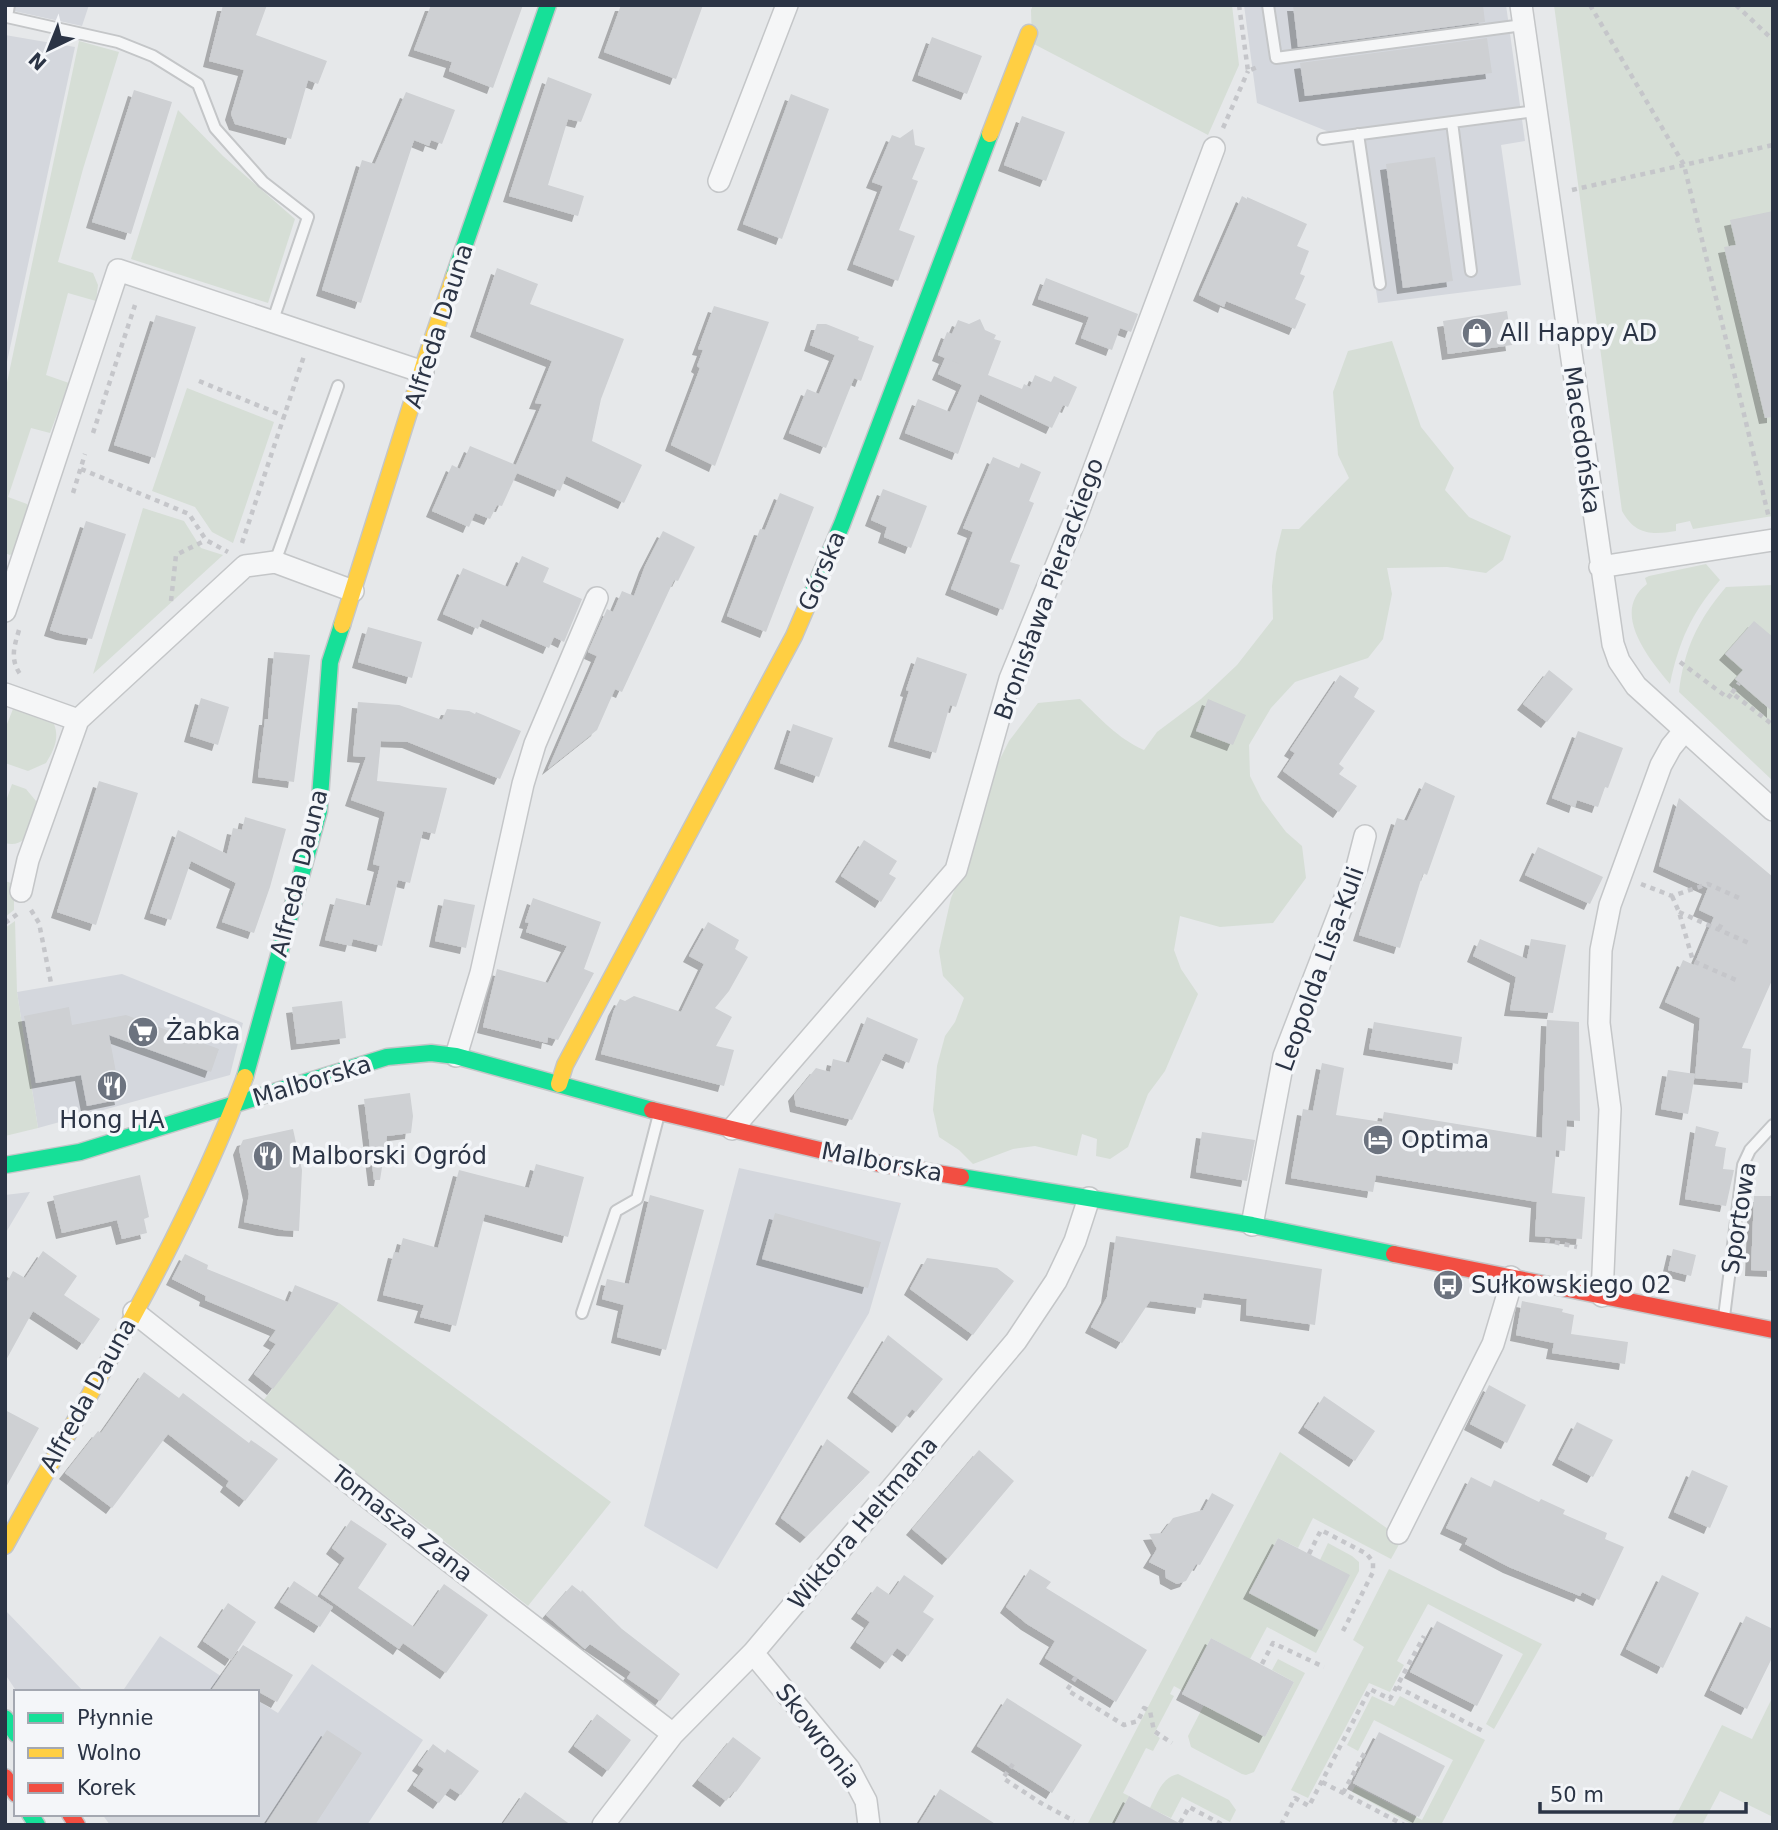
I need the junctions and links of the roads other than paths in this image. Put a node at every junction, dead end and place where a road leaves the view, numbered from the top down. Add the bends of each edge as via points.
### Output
1 (9, 5) edge
2 (548, 5) edge
3 (787, 5) edge
4 (1268, 5) edge
5 (1522, 15) edge
6 (1029, 33) dead end
7 (1535, 111) junction
8 (1452, 122) junction
9 (1358, 134) junction
10 (1322, 139) dead end
11 (1214, 148) road end
12 (719, 181) dead end
13 (1471, 271) dead end
14 (1380, 284) dead end
15 (273, 320) junction
16 (423, 372) junction
17 (338, 386) dead end
18 (1771, 531) edge
19 (275, 562) junction
20 (1600, 566) junction
21 (354, 591) junction
22 (597, 598) dead end
23 (5, 611) edge
24 (5, 694) edge
25 (78, 720) junction
26 (1685, 730) junction
27 (1773, 810) edge
28 (1365, 836) dead end
29 (21, 891) road end
30 (456, 1056) junction
31 (559, 1084) junction
32 (234, 1104) junction
33 (660, 1112) junction
34 (1773, 1125) edge
35 (733, 1129) junction
36 (5, 1165) edge
37 (1089, 1198) junction
38 (1252, 1225) junction
39 (1511, 1277) junction
40 (1602, 1296) junction
41 (134, 1312) junction
42 (582, 1313) dead end
43 (1723, 1320) junction
44 (1773, 1330) edge
45 (1398, 1532) dead end
46 (5, 1546) edge
47 (753, 1653) junction
48 (673, 1734) junction
49 (603, 1825) edge
50 (869, 1825) edge

1 - 15 lane via 7,18 118,42 153,56 198,84 215,128 263,182 308,217
2 - 16 street, Alfreda Dauna
3 - 12 street
4 - 5 lane via 1276,58
5 - 7 street, Macedońska
6 - 31 street, Górska via 842,524 794,636 565,1065
7 - 8 lane
7 - 20 street, Macedońska
8 - 9 lane
8 - 13 lane
9 - 10 lane
9 - 14 lane
11 - 35 street, Bronisława Pierackiego via 1077,515 1010,679 957,870
15 - 16 street
15 - 23 street via 118,270
16 - 21 street, Alfreda Dauna
17 - 19 lane
18 - 20 street
19 - 21 street
19 - 25 street via 246,566
20 - 26 street, Macedońska via 1619,661 1636,686
21 - 32 street, Alfreda Dauna via 330,662 319,811
22 - 30 street via 535,744 481,973
24 - 25 street
25 - 29 street
26 - 27 street, Macedońska
26 - 40 street via 1661,765 1610,905 1601,950 1599,1023 1611,1109
28 - 38 street, Leopolda Lisa-Kuli via 1284,1056
30 - 31 street, Malborska
30 - 32 street, Malborska via 387,1057
31 - 33 street, Malborska
32 - 36 street, Malborska via 80,1152
32 - 41 street, Alfreda Dauna via 192,1201
33 - 35 street, Malborska
33 - 42 lane via 637,1199 616,1211
34 - 43 lane, Sportowa via 1743,1165
35 - 37 street, Malborska via 870,1162
37 - 38 street, Malborska
37 - 47 street, Wiktora Heltmana via 1056,1281 1016,1341
38 - 39 street, Malborska
39 - 40 street, Malborska
39 - 45 street via 1493,1344
40 - 43 street, Malborska
41 - 46 street, Alfreda Dauna
41 - 48 street, Tomasza Zana
43 - 44 street, Malborska
47 - 48 street, Wiktora Heltmana
47 - 50 street, Skowronia via 849,1769 866,1801
48 - 49 street, Wiktora Heltmana

